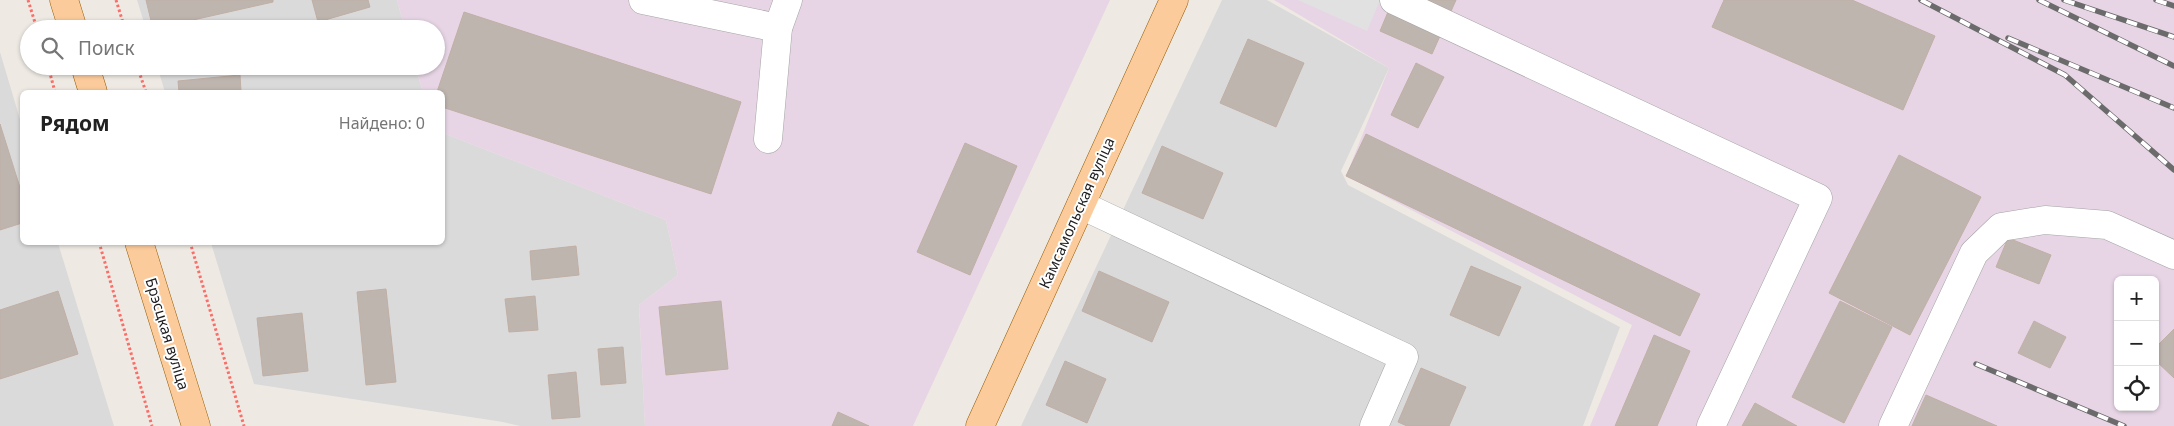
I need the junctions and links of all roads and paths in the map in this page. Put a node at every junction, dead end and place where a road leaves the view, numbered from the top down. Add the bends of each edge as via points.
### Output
1 (28, 0) edge
2 (64, 0) edge
3 (116, 0) edge
4 (643, 0) edge
5 (788, 0) edge
6 (1174, 0) edge
7 (1394, 0) edge
8 (34, 20) edge
9 (70, 20) edge
10 (122, 20) edge
11 (778, 28) junction
12 (50, 75) edge
13 (88, 75) edge
14 (140, 75) edge
15 (54, 90) edge
16 (92, 90) edge
17 (145, 90) edge
18 (768, 139) dead end
19 (1081, 205) junction
20 (100, 245) edge
21 (140, 245) edge
22 (191, 245) edge
23 (2174, 255) edge
24 (152, 426) edge
25 (196, 426) edge
26 (244, 426) edge
27 (980, 426) edge
28 (1374, 426) edge
29 (1711, 426) edge
30 (1893, 426) edge

1 - 8 path
2 - 9 main road
3 - 10 path
4 - 11 lane
5 - 11 lane
6 - 19 main road, Камсамольская вуліца
7 - 29 lane via 1818,198
11 - 18 lane
12 - 15 path
13 - 16 main road
14 - 17 path
19 - 27 main road, Камсамольская вуліца
19 - 28 lane via 1404,357
20 - 24 path
21 - 25 main road, Брэсцкая вуліца
22 - 26 path
23 - 30 lane via 2107,225 2045,220 2001,227 1974,253

